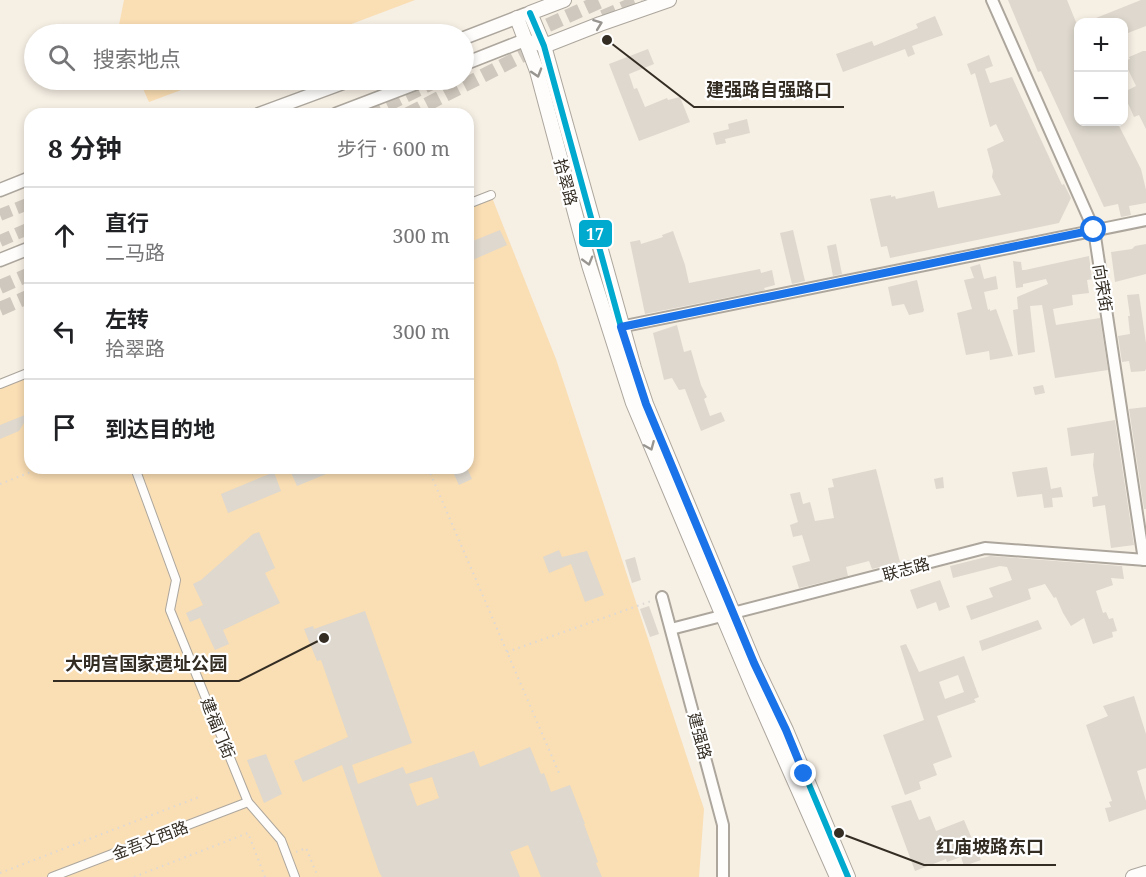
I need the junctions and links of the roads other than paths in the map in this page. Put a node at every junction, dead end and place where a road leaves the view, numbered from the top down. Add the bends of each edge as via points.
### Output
1 (564, 0) edge
2 (669, 0) edge
3 (992, 0) edge
4 (524, 15) junction
5 (474, 34) edge
6 (525, 40) junction
7 (544, 46) junction
8 (474, 60) edge
9 (324, 90) edge
10 (399, 90) edge
11 (275, 108) edge
12 (352, 108) edge
13 (24, 180) edge
14 (0, 190) edge
15 (491, 195) dead end
16 (474, 202) edge
17 (1146, 220) edge
18 (1094, 230) junction
19 (24, 250) edge
20 (0, 260) edge
21 (615, 328) junction
22 (24, 374) edge
23 (0, 384) edge
24 (137, 474) edge
25 (1145, 560) edge
26 (662, 597) road end
27 (729, 614) junction
28 (671, 629) junction
29 (248, 802) junction
30 (1146, 873) edge
31 (52, 877) edge
32 (295, 877) edge
33 (723, 877) edge
34 (837, 877) edge
35 (848, 877) edge
36 (1133, 877) edge

1 - 4 main road
7 -> 2 main road
3 - 18 street, 向荣街
4 - 5 street
4 - 6 main road, 拾翠路
4 - 7 main road, 拾翠路
6 - 7 street
6 - 8 street
6 -> 21 main road, 拾翠路 via 537,71 570,198
7 - 21 main road, 拾翠路
9 - 11 street
10 - 12 street
13 - 14 street
15 - 16 street
17 - 18 street
18 - 21 street
18 - 25 street, 向荣街
19 - 20 street
21 - 27 main road, 拾翠路
22 - 23 street
24 - 29 street, 建福门街 via 176,580 170,610
25 - 27 street, 联志路 via 985,548
26 - 28 street, 建强路
27 - 28 street, 联志路
27 - 34 main road, 拾翠路
27 - 35 main road, 拾翠路 via 786,730
28 - 33 street, 建强路 via 723,825
29 - 31 street, 金吾丈西路
29 - 32 street, 建福门街 via 281,840
30 - 36 main road

